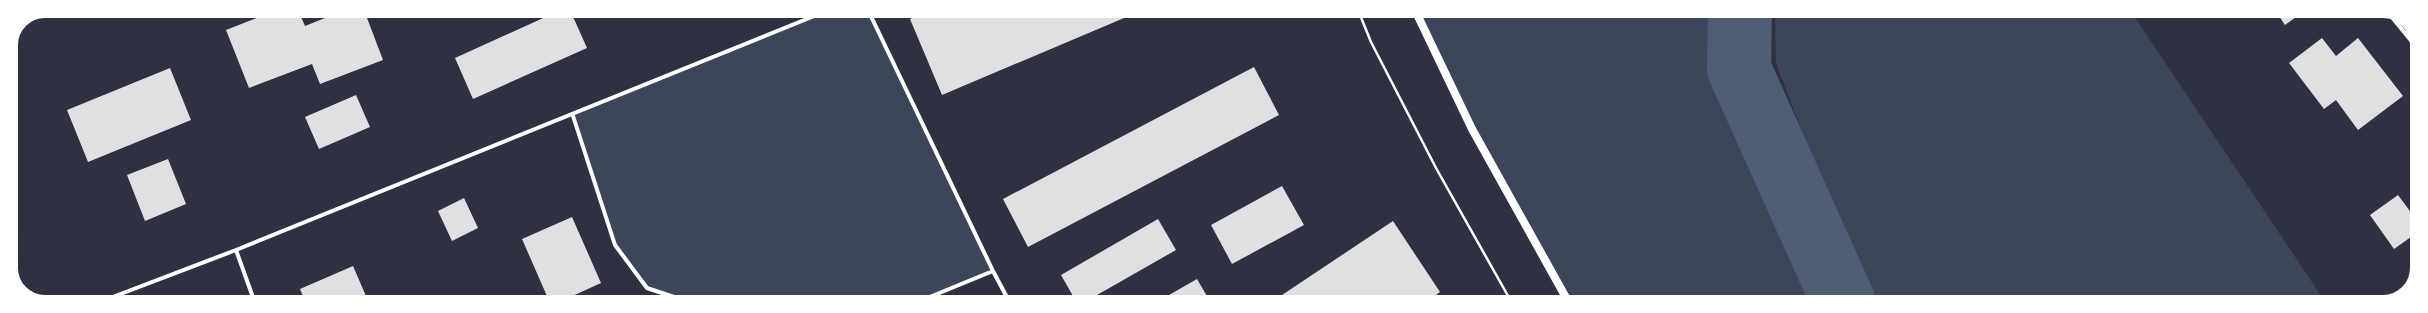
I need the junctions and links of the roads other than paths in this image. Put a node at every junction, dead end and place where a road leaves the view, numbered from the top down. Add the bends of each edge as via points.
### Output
1 (812, 17) edge
2 (871, 17) edge
3 (1418, 17) edge
4 (2394, 20) edge
5 (2410, 40) edge
6 (573, 116) junction
7 (236, 250) junction
8 (992, 271) junction
9 (115, 296) edge
10 (252, 296) edge
11 (671, 296) edge
12 (933, 296) edge
13 (1006, 296) edge
14 (1565, 296) edge

1 - 6 street
2 - 8 street
3 - 14 main road via 1472,129
4 - 5 street
6 - 7 street
6 - 11 street via 615,246 647,288
7 - 9 street
7 - 10 street
8 - 12 street
8 - 13 street

